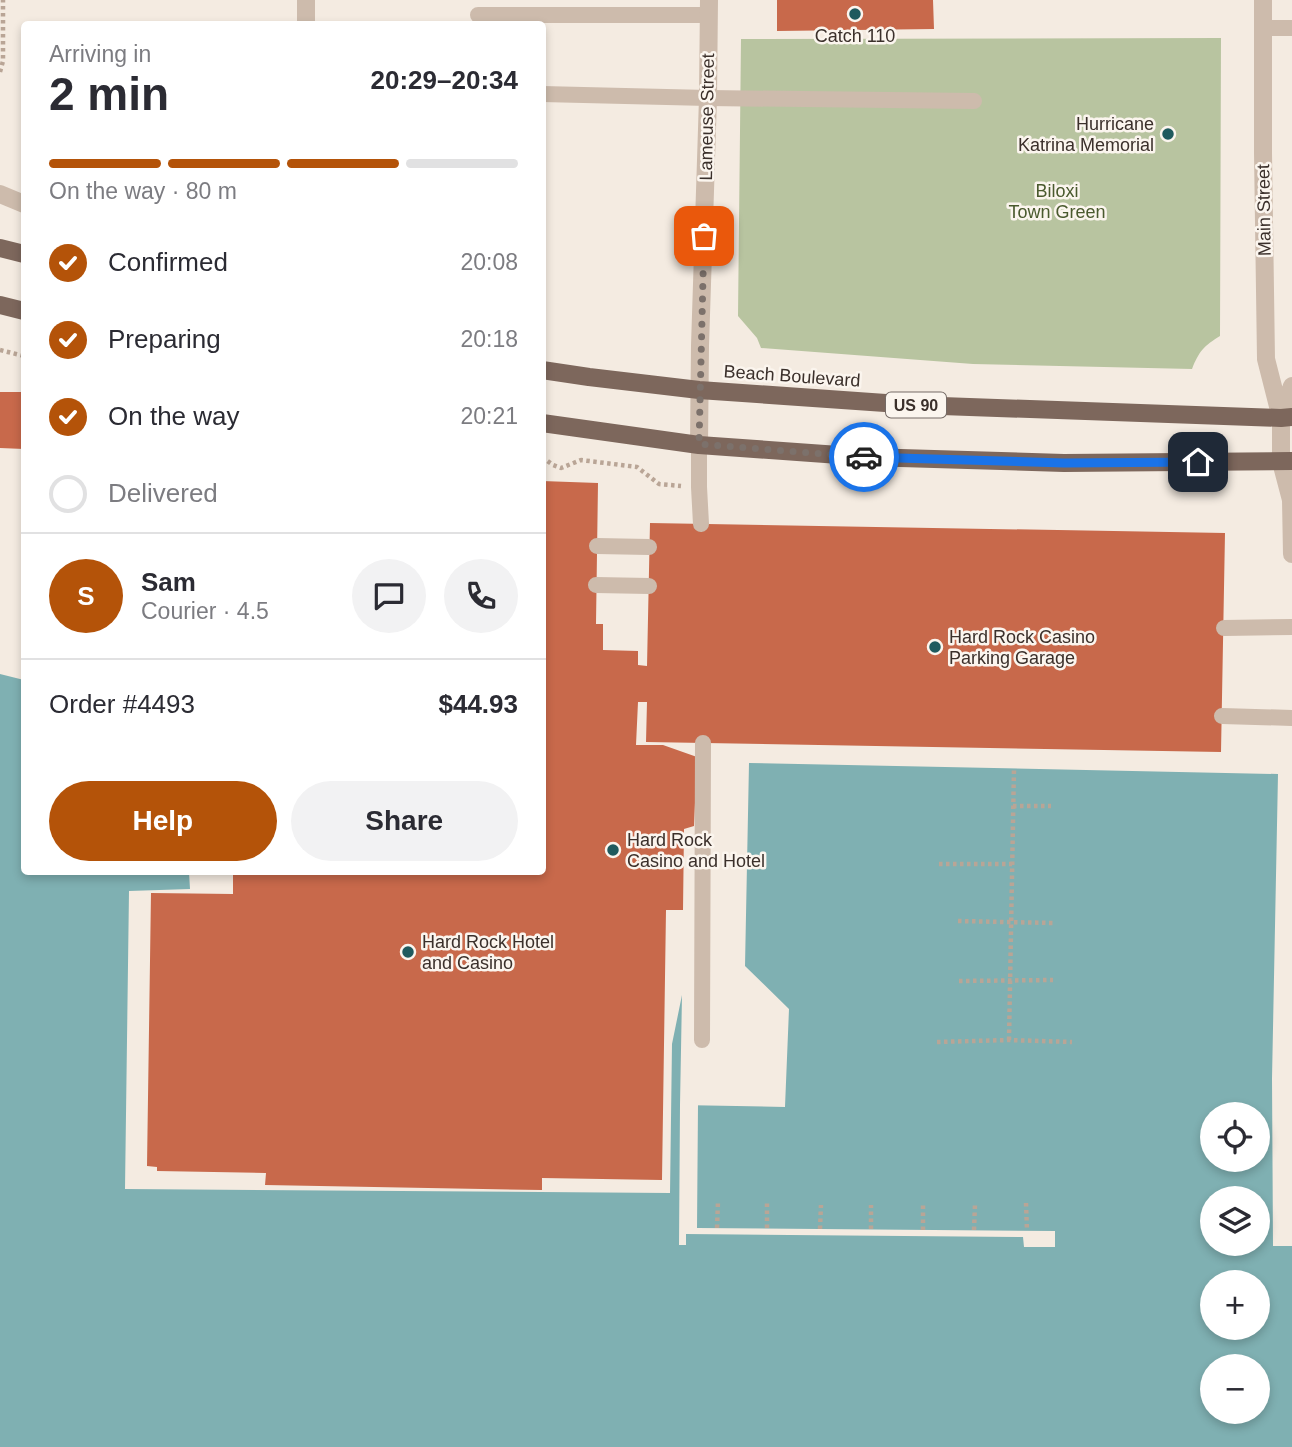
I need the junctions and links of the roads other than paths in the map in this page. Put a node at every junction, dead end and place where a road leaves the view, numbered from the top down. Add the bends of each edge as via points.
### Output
1 (306, 0) edge
2 (1263, 0) edge
3 (708, 7) edge
4 (478, 13) edge
5 (306, 21) edge
6 (1263, 27) junction
7 (1292, 28) edge
8 (546, 94) edge
9 (708, 98) junction
10 (974, 101) dead end
11 (0, 194) edge
12 (21, 203) edge
13 (1, 253) edge
14 (21, 254) edge
15 (0, 305) edge
16 (21, 310) edge
17 (546, 371) edge
18 (1292, 386) edge
19 (699, 390) junction
20 (1286, 418) edge
21 (546, 424) edge
22 (699, 444) junction
23 (1287, 461) edge
24 (701, 524) dead end
25 (597, 546) dead end
26 (649, 547) dead end
27 (1292, 554) edge
28 (596, 585) dead end
29 (649, 586) dead end
30 (1292, 627) edge
31 (1224, 628) dead end
32 (1222, 716) dead end
33 (1292, 718) edge
34 (703, 743) dead end
35 (702, 1040) dead end

1 - 5 street
2 - 6 street, Main Street
3 - 4 lane
3 - 9 street, Lameuse Street
6 - 7 lane
6 - 20 street, Main Street via 1266,359
8 - 9 lane
9 - 10 lane
9 - 19 street, Lameuse Street
11 - 12 street
13 - 14 main road
15 - 16 main road
17 - 19 main road, Beach Boulevard / US 90
18 - 20 street, Main Street
19 - 20 main road, Beach Boulevard / US 90 via 914,405
19 - 22 street, Lameuse Street
20 - 23 street, Main Street
21 - 22 main road
22 - 23 main road via 893,458 1064,463
22 - 24 lane
23 - 27 street, Main Street
25 - 26 lane
28 - 29 lane
30 - 31 lane
32 - 33 lane
34 - 35 lane

